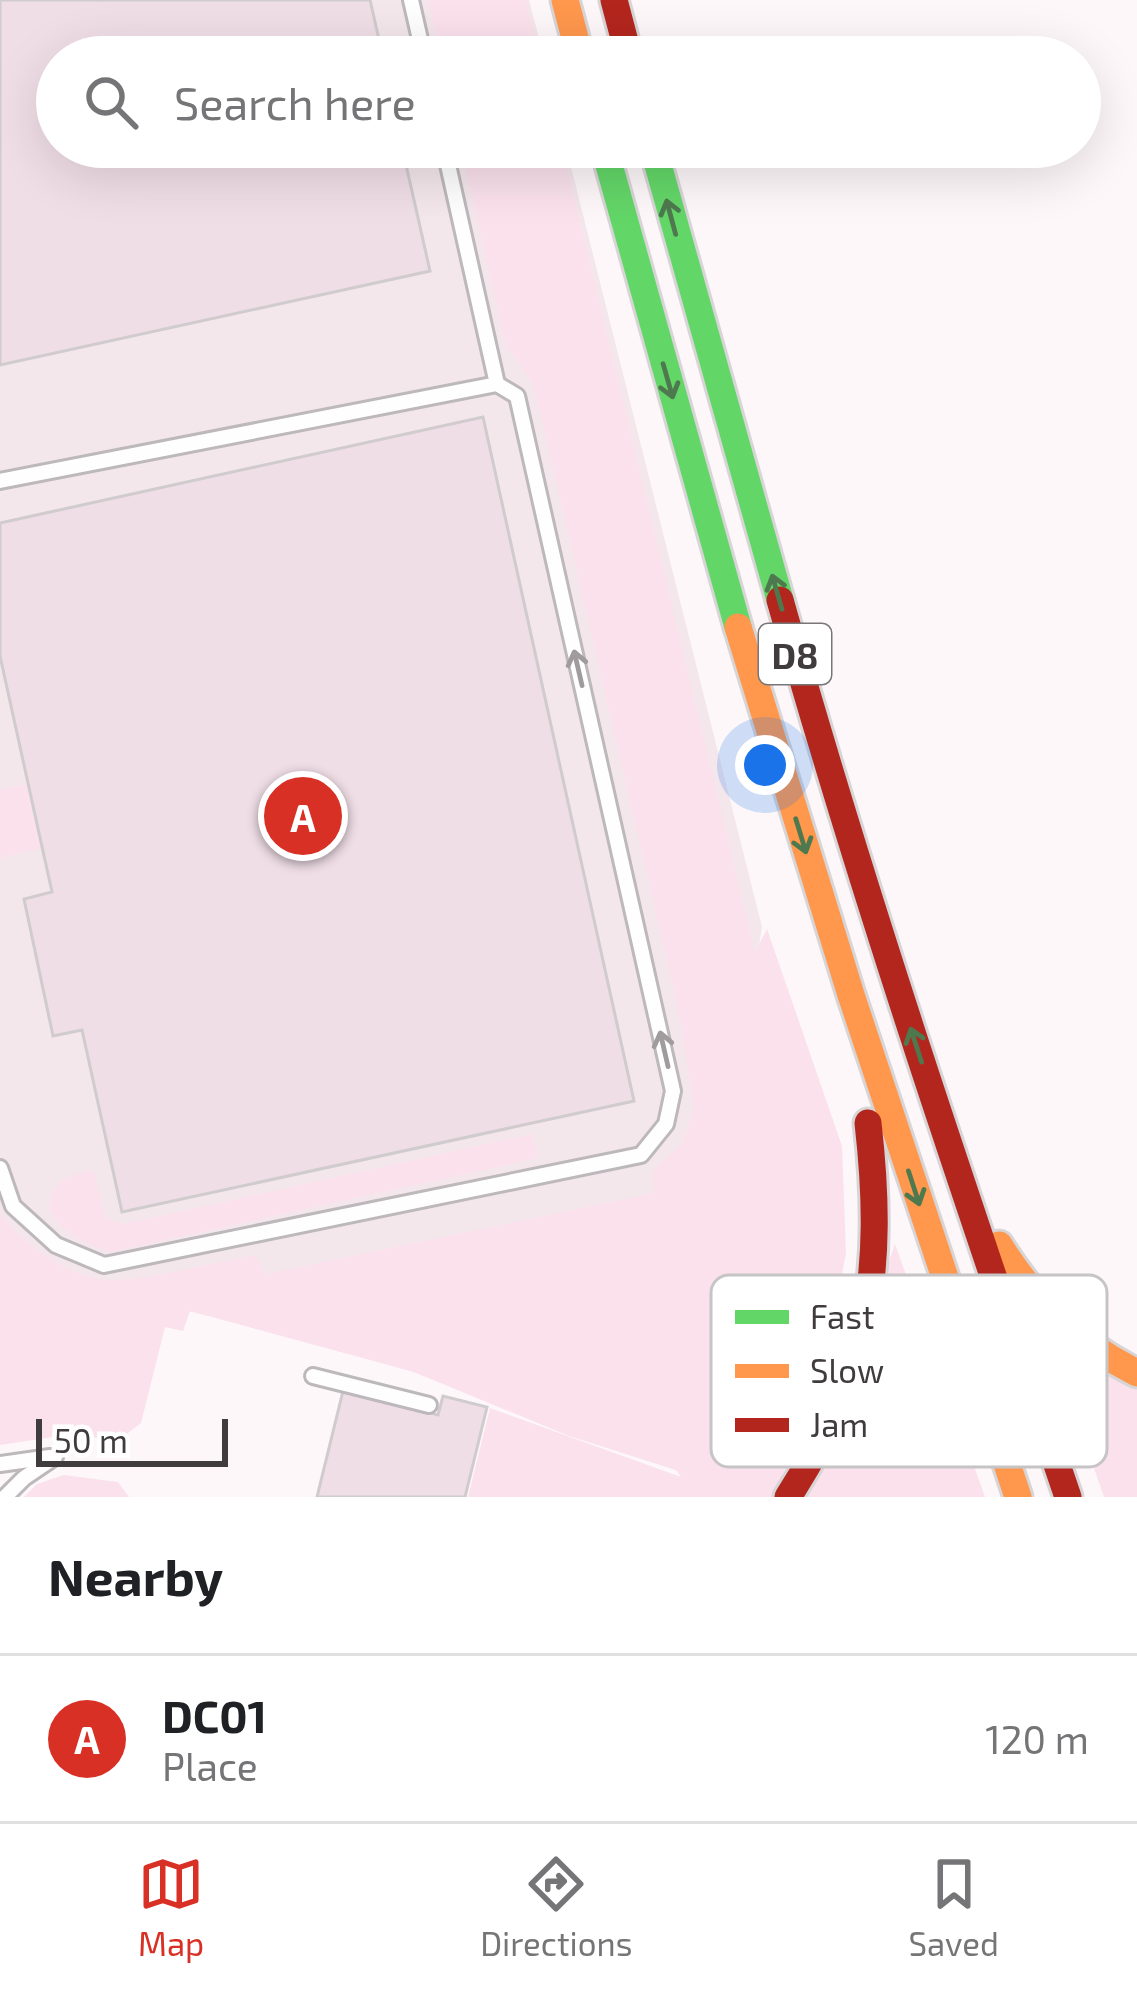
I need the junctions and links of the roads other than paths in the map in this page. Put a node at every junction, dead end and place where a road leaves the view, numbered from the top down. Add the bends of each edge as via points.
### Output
1 (411, 0) edge
2 (565, 0) edge
3 (614, 0) edge
4 (419, 36) edge
5 (574, 36) edge
6 (623, 36) edge
7 (449, 168) edge
8 (610, 168) edge
9 (659, 168) edge
10 (497, 384) junction
11 (0, 482) edge
12 (850, 998) junction
13 (952, 1156) junction
14 (0, 1168) edge
15 (874, 1275) edge
16 (943, 1275) edge
17 (992, 1275) edge
18 (1020, 1275) edge
19 (1107, 1357) edge
20 (1137, 1372) edge
21 (313, 1376) dead end
22 (429, 1406) dead end
23 (0, 1464) edge
24 (809, 1467) edge
25 (1008, 1467) edge
26 (1058, 1467) edge
27 (5, 1497) edge
28 (788, 1497) edge
29 (1018, 1497) edge
30 (1068, 1497) edge

1 - 4 lane
2 - 5 highway
3 - 6 highway
7 - 10 lane
8 -> 12 highway, D8
13 -> 9 highway, D8 via 821,745
10 - 11 lane
14 -> 10 lane via 13,1206 56,1245 104,1265 641,1154 666,1124 673,1091 517,396
12 - 15 highway via 878,1204
12 -> 16 highway, D8
13 - 17 highway, D8
13 - 18 highway
19 - 20 highway
21 - 22 lane
23 - 27 lane via 55,1456
24 - 28 highway
25 -> 29 highway, D8
26 - 30 highway, D8

